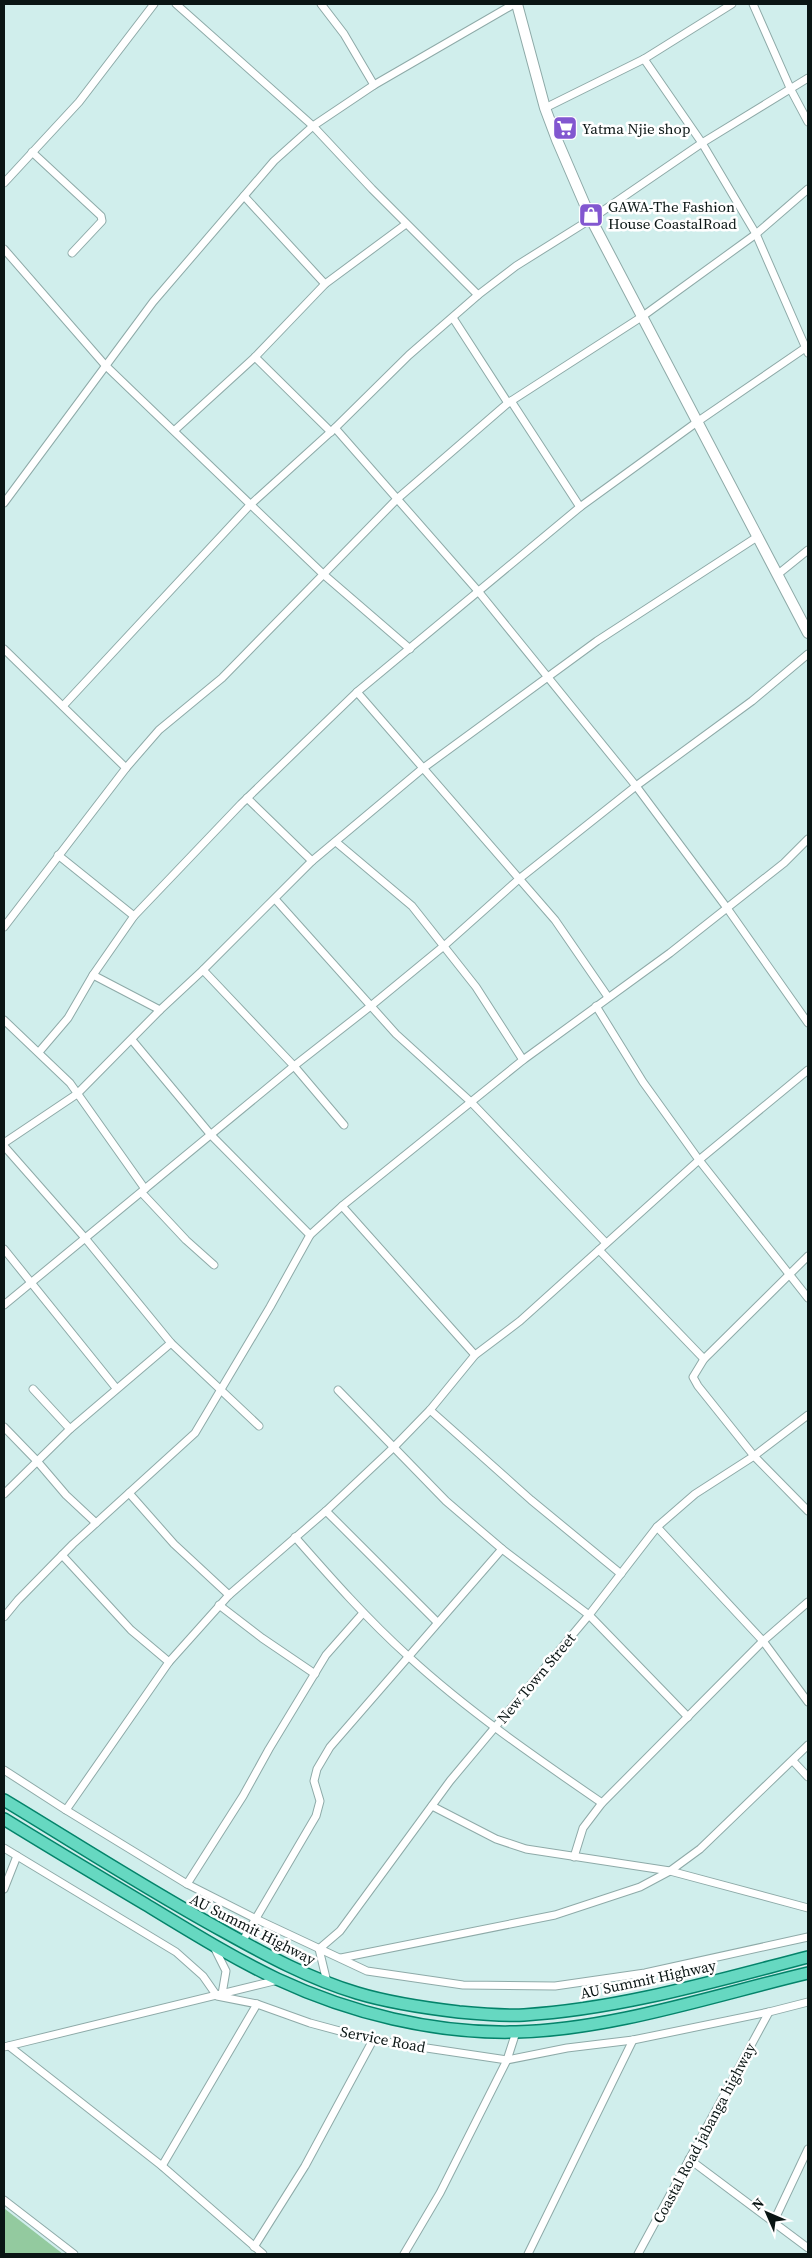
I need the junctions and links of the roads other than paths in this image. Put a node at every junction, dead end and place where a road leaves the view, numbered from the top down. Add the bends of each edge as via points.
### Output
1 (154, 4) edge
2 (176, 4) edge
3 (321, 4) edge
4 (516, 4) edge
5 (732, 4) edge
6 (753, 4) edge
7 (644, 59) junction
8 (808, 78) edge
9 (374, 86) junction
10 (791, 90) junction
11 (545, 108) junction
12 (808, 122) edge
13 (313, 126) junction
14 (702, 142) junction
15 (32, 152) junction
16 (4, 183) edge
17 (808, 189) edge
18 (244, 196) junction
19 (591, 219) junction
20 (406, 224) junction
21 (756, 234) junction
22 (4, 249) edge
23 (72, 253) dead end
24 (325, 284) junction
25 (478, 295) junction
26 (643, 316) junction
27 (453, 318) junction
28 (807, 349) edge
29 (255, 357) junction
30 (105, 365) junction
31 (510, 402) junction
32 (697, 422) junction
33 (174, 430) junction
34 (333, 430) junction
35 (397, 499) junction
36 (4, 503) edge
37 (250, 506) junction
38 (580, 507) junction
39 (757, 537) junction
40 (808, 550) edge
41 (323, 574) junction
42 (777, 575) junction
43 (478, 591) junction
44 (808, 632) edge
45 (4, 649) edge
46 (410, 649) junction
47 (808, 654) edge
48 (547, 678) junction
49 (357, 692) junction
50 (63, 706) junction
51 (126, 768) junction
52 (422, 769) junction
53 (636, 786) junction
54 (247, 798) junction
55 (808, 839) edge
56 (336, 842) junction
57 (58, 855) junction
58 (312, 861) junction
59 (519, 879) junction
60 (275, 899) junction
61 (727, 908) junction
62 (134, 916) junction
63 (4, 927) edge
64 (445, 945) junction
65 (203, 970) junction
66 (93, 975) junction
67 (608, 997) junction
68 (372, 1005) junction
69 (596, 1006) junction
70 (160, 1010) junction
71 (4, 1020) edge
72 (808, 1023) edge
73 (132, 1040) junction
74 (39, 1052) junction
75 (523, 1060) junction
76 (294, 1066) junction
77 (808, 1070) edge
78 (77, 1094) junction
79 (471, 1102) junction
80 (344, 1126) dead end
81 (211, 1135) junction
82 (4, 1143) edge
83 (4, 1146) edge
84 (699, 1160) junction
85 (143, 1191) junction
86 (342, 1206) junction
87 (310, 1235) junction
88 (85, 1238) junction
89 (606, 1243) junction
90 (4, 1249) edge
91 (599, 1250) junction
92 (808, 1256) edge
93 (214, 1265) dead end
94 (789, 1274) junction
95 (32, 1282) junction
96 (808, 1298) edge
97 (4, 1305) edge
98 (171, 1343) junction
99 (475, 1355) junction
100 (704, 1359) junction
101 (116, 1388) junction
102 (33, 1389) dead end
103 (220, 1390) junction
104 (338, 1390) dead end
105 (430, 1410) junction
106 (808, 1415) edge
107 (259, 1426) dead end
108 (4, 1427) edge
109 (70, 1429) junction
110 (394, 1447) junction
111 (754, 1456) junction
112 (37, 1461) junction
113 (129, 1493) junction
114 (4, 1494) edge
115 (326, 1511) junction
116 (808, 1511) edge
117 (96, 1523) junction
118 (657, 1527) junction
119 (294, 1537) junction
120 (502, 1549) junction
121 (62, 1555) junction
122 (621, 1574) junction
123 (228, 1595) junction
124 (808, 1602) edge
125 (219, 1605) junction
126 (363, 1613) junction
127 (589, 1615) junction
128 (4, 1618) edge
129 (437, 1622) junction
130 (763, 1641) junction
131 (408, 1656) junction
132 (169, 1662) junction
133 (315, 1674) junction
134 (808, 1702) edge
135 (688, 1717) junction
136 (494, 1728) junction
137 (808, 1745) edge
138 (793, 1761) junction
139 (4, 1770) edge
140 (808, 1777) edge
141 (4, 1800) edge
142 (602, 1803) junction
143 (432, 1806) junction
144 (66, 1810) junction
145 (4, 1819) edge
146 (4, 1848) edge
147 (17, 1856) junction
148 (574, 1857) junction
149 (670, 1871) junction
150 (187, 1884) junction
151 (4, 1889) edge
152 (808, 1908) edge
153 (256, 1919) junction
154 (808, 1938) edge
155 (242, 1942) junction
156 (213, 1944) junction
157 (319, 1949) junction
158 (808, 1957) edge
159 (341, 1958) junction
160 (808, 1973) edge
161 (278, 1980) junction
162 (327, 1982) junction
163 (219, 1995) junction
164 (808, 2002) edge
165 (257, 2004) junction
166 (769, 2012) junction
167 (516, 2032) junction
168 (373, 2040) junction
169 (633, 2040) junction
170 (6, 2047) edge
171 (506, 2060) junction
172 (808, 2149) edge
173 (690, 2159) junction
174 (162, 2166) junction
175 (4, 2200) edge
176 (774, 2221) junction
177 (254, 2247) junction
178 (808, 2248) edge
179 (74, 2254) edge
180 (263, 2254) edge
181 (404, 2254) edge
182 (528, 2254) edge
183 (638, 2254) edge

1 - 15 street via 79,102
2 - 13 street
3 - 9 street via 344,34
4 - 9 street
4 - 11 street
5 - 7 street
6 - 10 street
7 - 11 street
7 - 14 street
8 - 10 street
9 - 13 street
10 - 12 street
10 - 14 street
11 - 19 street
13 - 18 street via 274,161
13 - 20 street
14 - 19 street
14 - 21 street
15 - 16 street
15 - 23 street via 101,216 102,221
17 - 21 street
18 - 24 street
18 - 30 street via 153,302
19 - 25 street via 516,266
19 - 26 street
20 - 24 street
20 - 25 street
21 - 26 street
21 - 28 street
22 - 30 street
24 - 29 street
25 - 27 street
26 - 31 street
26 - 32 street
27 - 31 street
27 - 34 street via 409,355
28 - 32 street
29 - 33 street
29 - 34 street
30 - 33 street
30 - 36 street
31 - 35 street
31 - 38 street
32 - 38 street
32 - 39 street
33 - 37 street
34 - 35 street
34 - 37 street
35 - 41 street
35 - 43 street
37 - 41 street
37 - 50 street
38 - 43 street
39 - 42 street
39 - 48 street via 651,604
40 - 42 street
41 - 46 street
41 - 51 street via 222,678 159,730
42 - 44 street
43 - 46 street
43 - 48 street
45 - 50 street
46 - 49 street
47 - 53 street via 752,702
48 - 52 street
48 - 53 street
49 - 52 street
49 - 54 street
50 - 51 street
51 - 57 street
52 - 56 street
52 - 59 street
53 - 59 street
53 - 61 street
54 - 58 street
54 - 62 street
55 - 61 street via 784,863
56 - 58 street
56 - 64 street via 412,906
57 - 62 street
57 - 63 street
58 - 60 street
59 - 64 street
59 - 67 street via 561,928
60 - 65 street
60 - 68 street
61 - 67 street
61 - 72 street
62 - 66 street
64 - 68 street
64 - 75 street
65 - 70 street
65 - 76 street
66 - 70 street
66 - 74 street via 68,1018
67 - 69 street
68 - 76 street
68 - 79 street via 396,1034
69 - 75 street
69 - 84 street via 643,1082
70 - 73 street
71 - 74 street
73 - 78 street
73 - 81 street
74 - 78 street
75 - 79 street
76 - 80 street
76 - 81 street
77 - 84 street
78 - 82 street
78 - 85 street
79 - 86 street
79 - 89 street
81 - 85 street
81 - 87 street
83 - 88 street
84 - 89 street
84 - 94 street
85 - 88 street
85 - 93 street via 186,1240
86 - 87 street
86 - 99 street
87 - 103 street
88 - 95 street
88 - 98 street
89 - 91 street
90 - 95 street
91 - 99 street via 520,1321
91 - 100 street
92 - 94 street
94 - 96 street
94 - 100 street
95 - 97 street
95 - 101 street
98 - 101 street
98 - 103 street
99 - 105 street
100 - 111 street via 693,1377
101 - 109 street
102 - 109 street
103 - 107 street
103 - 113 street via 195,1432
104 - 110 street
105 - 110 street
105 - 122 street
106 - 111 street, New Town Street
108 - 112 street
109 - 112 street
110 - 115 street
110 - 120 street via 446,1501
111 - 116 street
111 - 118 street, New Town Street via 695,1494
112 - 114 street
112 - 117 street
113 - 117 street
113 - 123 street via 174,1544
115 - 119 street
115 - 129 street
117 - 121 street
118 - 122 street, New Town Street
118 - 130 street
119 - 123 street
119 - 126 street
120 - 127 street
120 - 129 street
121 - 128 street
121 - 132 street via 131,1630
122 - 127 street, New Town Street
123 - 125 street
124 - 130 street
125 - 132 street
125 - 133 street
126 - 131 street
126 - 133 street via 326,1655
127 - 135 street
127 - 136 street, New Town Street
129 - 131 street
130 - 134 street
130 - 135 street
131 - 136 street
131 - 153 street via 330,1747 317,1769 314,1781 320,1801 316,1816
132 - 144 street
133 - 150 street
135 - 142 street
136 - 142 street
136 - 143 street, New Town Street
137 - 138 street
138 - 140 street
138 - 149 street via 700,1849
139 - 144 street
141 - 155 main road, AU Summit Highway
142 - 148 street via 583,1828
143 - 148 street via 496,1839 526,1849
143 - 157 street, New Town Street via 340,1931
144 - 150 street
145 - 156 main road, AU Summit Highway
146 - 147 street
147 - 151 street
147 - 163 street via 176,1952
148 - 149 street
149 - 152 street
149 - 159 street via 640,1887 555,1915
150 - 153 street
153 - 155 street
153 - 157 street
154 - 159 street via 645,1973 555,1986 453,1983 367,1972
155 - 162 main road, AU Summit Highway
156 - 161 main road, AU Summit Highway
156 - 163 street via 226,1971
157 - 159 street
157 - 162 street
158 - 162 main road, AU Summit Highway via 628,2000 522,2015 430,2009 385,2000
160 - 167 main road, AU Summit Highway via 628,2016 570,2027
161 - 163 street
161 - 167 main road, AU Summit Highway via 382,2016 478,2031
163 - 165 street, Service Road
163 - 170 street
164 - 166 street, Service Road
165 - 168 street, Service Road
165 - 174 street
166 - 169 street, Service Road
166 - 173 street, Coastal Road jabanga highway
167 - 171 street
168 - 171 street, Service Road
168 - 177 street via 305,2166
169 - 171 street, Service Road
169 - 182 street
170 - 174 street
171 - 181 street via 440,2193
172 - 176 street
173 - 176 street
173 - 183 street, Coastal Road jabanga highway
174 - 177 street
175 - 179 street
176 - 178 street
177 - 180 street

